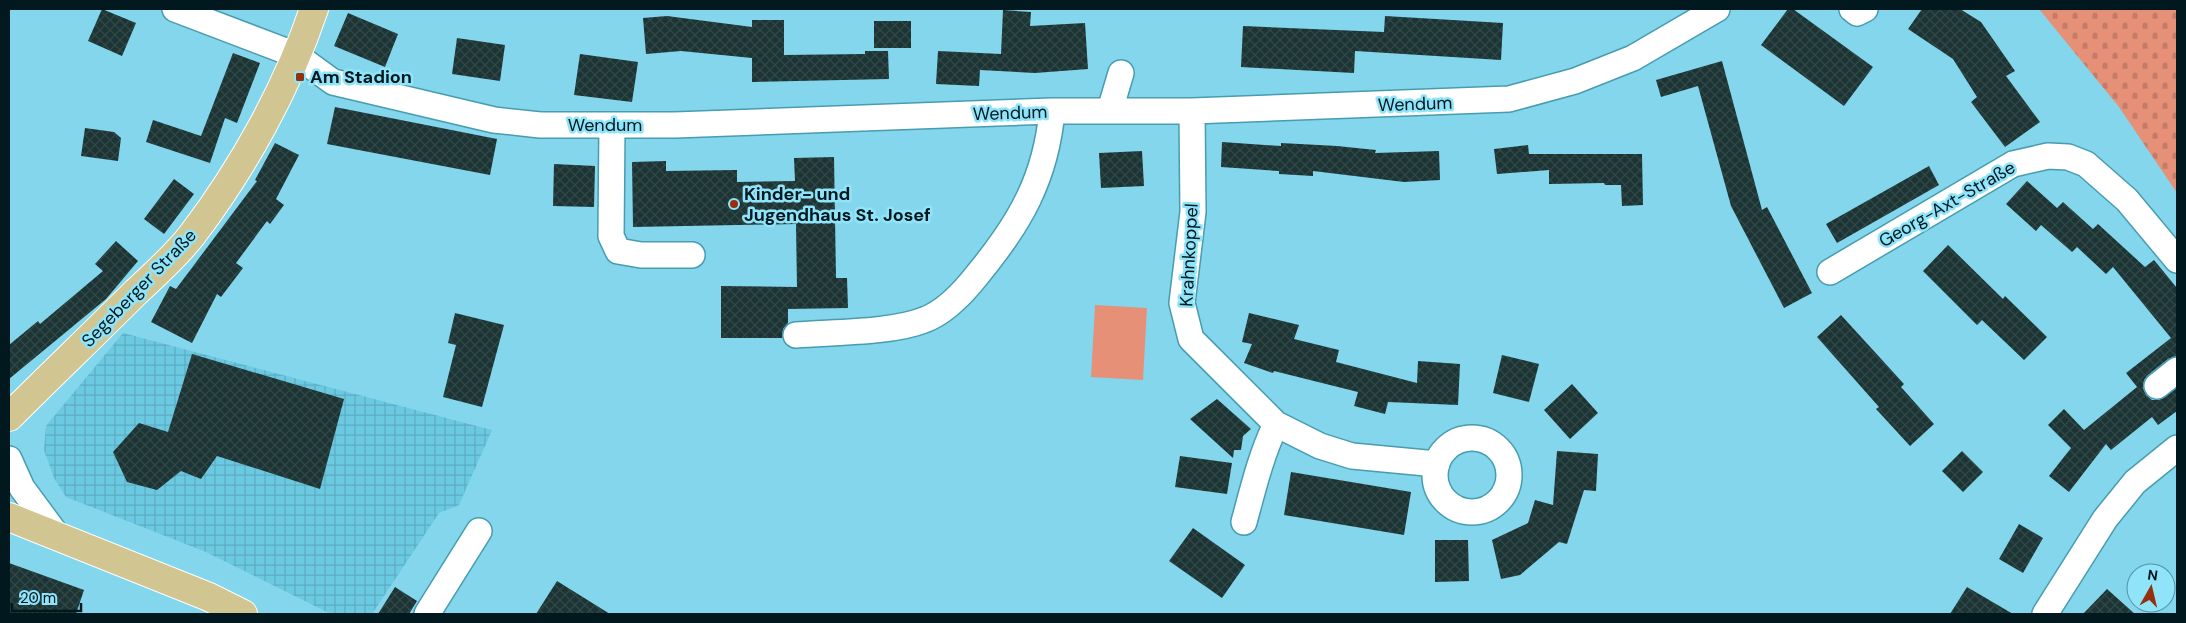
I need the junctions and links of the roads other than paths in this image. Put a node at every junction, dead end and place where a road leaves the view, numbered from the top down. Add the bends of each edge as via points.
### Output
1 (175, 9) edge
2 (314, 9) edge
3 (1717, 9) edge
4 (1852, 9) edge
5 (1865, 9) edge
6 (296, 55) junction
7 (1121, 72) dead end
8 (1110, 110) junction
9 (1052, 111) junction
10 (1192, 111) junction
11 (612, 125) junction
12 (692, 256) dead end
13 (2177, 260) edge
14 (1830, 272) dead end
15 (796, 335) dead end
16 (2177, 370) edge
17 (2157, 386) dead end
18 (9, 417) edge
19 (1276, 424) junction
20 (2177, 448) edge
21 (9, 459) edge
22 (1437, 464) dead end
23 (9, 517) edge
24 (1244, 522) dead end
25 (478, 531) dead end
26 (59, 538) junction
27 (243, 614) edge
28 (426, 614) edge
29 (2045, 614) edge

1 - 6 street
2 - 6 main road, Segeberger Straße
3 - 10 street, Wendum via 1633,58 1575,81 1509,99
4 - 5 street via 1857,13
6 - 11 street, Wendum via 333,82 494,120 540,125
6 - 18 main road, Segeberger Straße via 238,168 191,236
7 - 8 street
8 - 9 street, Wendum
8 - 10 street, Wendum
9 - 11 street, Wendum
9 - 15 street via 1050,139 1044,160 1022,214 967,288 940,312 905,326
10 - 19 street, Krahnkoppel via 1193,212 1182,303 1191,339
11 - 12 street via 611,236 618,251
13 - 14 street, Georg-Axt-Straße via 2127,200 2086,164 2068,157 2048,156 2013,164
16 - 17 street
19 - 22 street, Krahnkoppel via 1320,446 1352,456
19 - 24 street via 1254,481
20 - 29 street via 2135,482 2106,519
21 - 26 street via 22,488
23 - 26 main road
25 - 28 street
26 - 27 main road via 209,597

